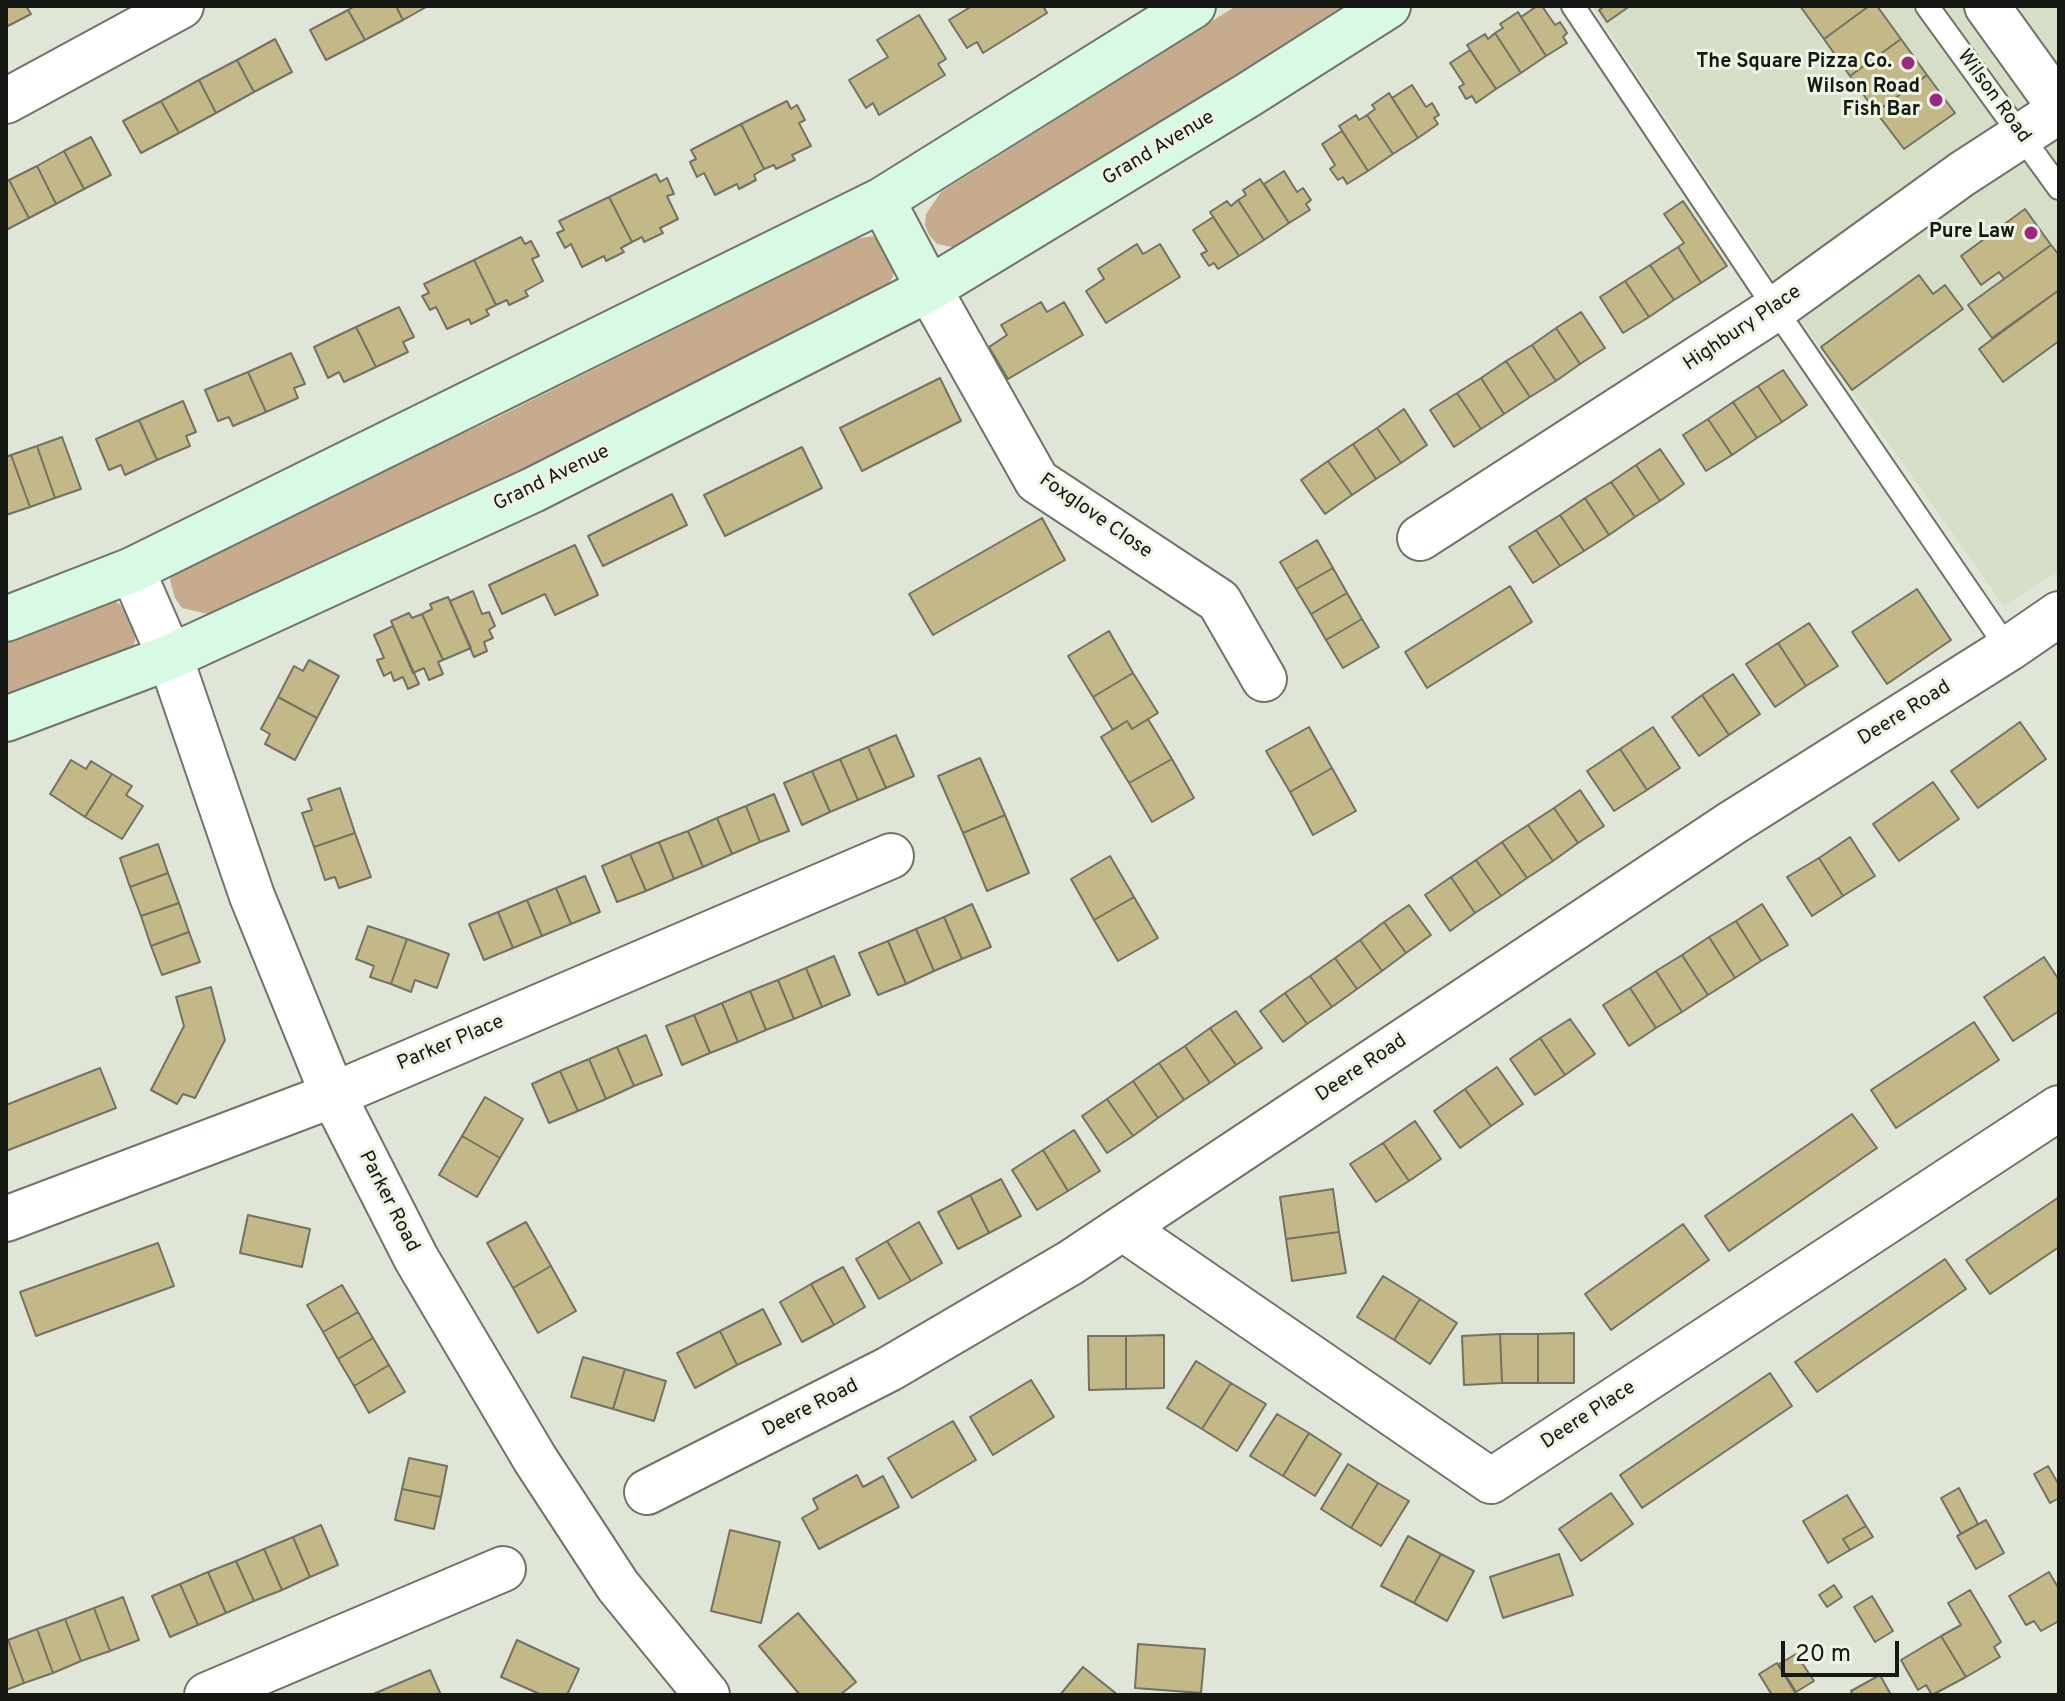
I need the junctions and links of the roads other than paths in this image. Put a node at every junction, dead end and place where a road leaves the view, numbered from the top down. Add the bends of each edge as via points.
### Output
1 (181, 6) edge
2 (1193, 6) edge
3 (1388, 6) edge
4 (1573, 6) edge
5 (1927, 6) edge
6 (1987, 6) edge
7 (6, 101) edge
8 (2059, 108) edge
9 (2021, 135) junction
10 (2059, 188) edge
11 (882, 200) junction
12 (929, 289) junction
13 (1775, 309) junction
14 (1420, 538) dead end
15 (132, 570) junction
16 (2059, 614) edge
17 (6, 619) edge
18 (2008, 649) junction
19 (170, 657) junction
20 (1264, 679) dead end
21 (6, 719) edge
22 (891, 856) dead end
23 (333, 1095) junction
24 (2059, 1108) edge
25 (6, 1219) edge
26 (1124, 1229) junction
27 (647, 1492) dead end
28 (503, 1569) dead end
29 (207, 1695) edge
30 (707, 1695) edge

1 - 7 street
2 - 11 street
3 - 12 street, Grand Avenue
4 - 13 lane
5 - 9 lane, Wilson Road
6 - 8 street
8 - 9 street, Highbury Place
9 - 10 lane, Wilson Road
9 - 13 street, Highbury Place
11 - 12 street
11 - 15 street
12 - 19 street, Grand Avenue via 533,490
12 - 20 street, Foxglove Close via 1037,481 1219,601
13 - 14 street, Highbury Place
13 - 18 lane
15 - 17 street
15 - 19 street
16 - 18 street, Deere Road
18 - 26 street, Deere Road via 1732,823
19 - 21 street, Grand Avenue
19 - 23 street, Parker Road via 252,896
22 - 23 street, Parker Place
23 - 25 street, Parker Place
23 - 30 street, Parker Road via 416,1258 535,1459 618,1586
24 - 26 street, Deere Place via 1491,1481
26 - 27 street, Deere Road via 889,1369
28 - 29 street

